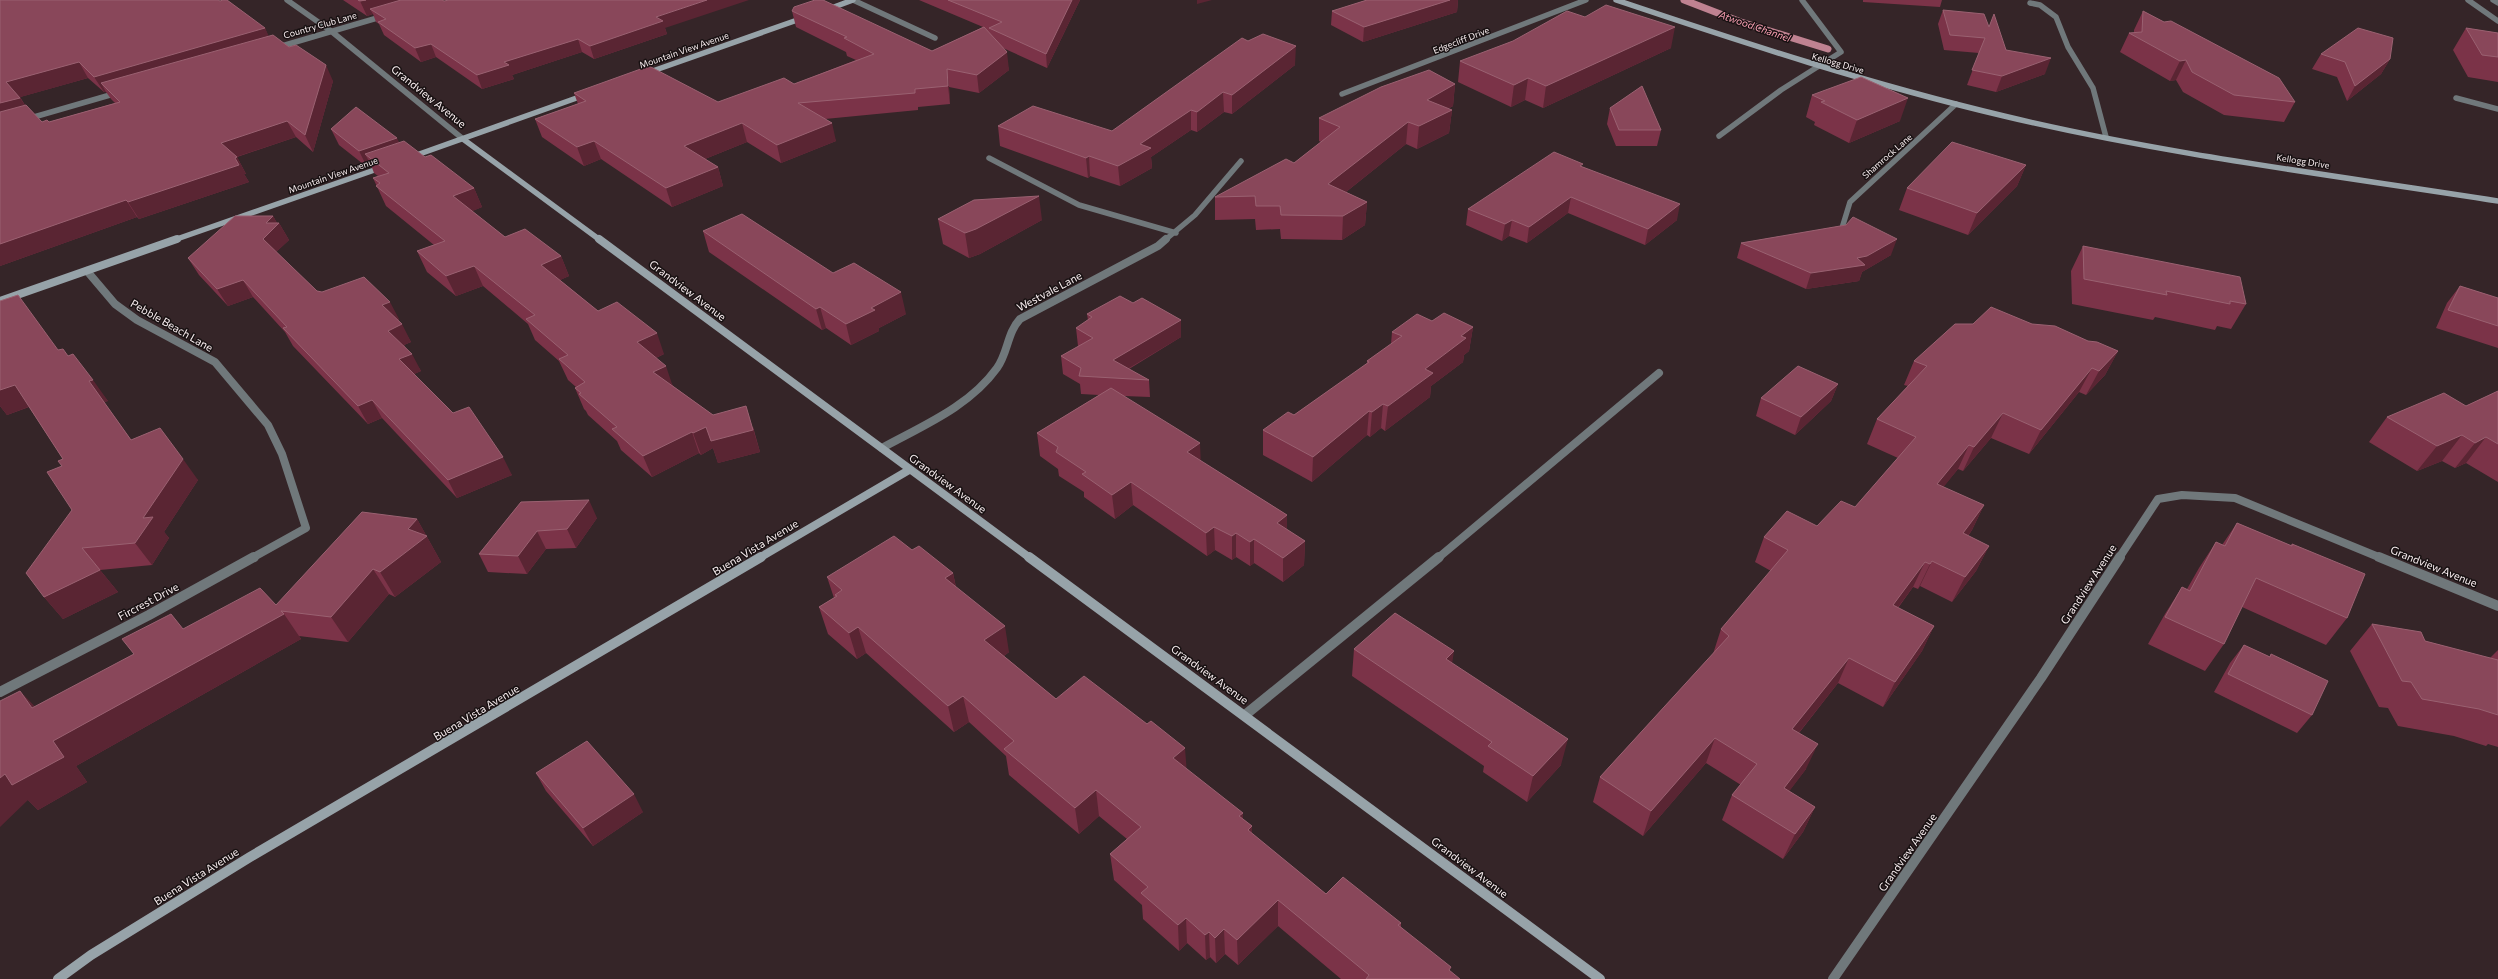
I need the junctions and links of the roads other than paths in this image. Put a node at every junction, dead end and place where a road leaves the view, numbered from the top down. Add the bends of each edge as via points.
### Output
1 (287, 0) edge
2 (853, 0) edge
3 (1586, 0) edge
4 (1616, 0) edge
5 (1802, 0) edge
6 (2468, 0) edge
7 (2493, 0) edge
8 (2030, 3) dead end
9 (2498, 3) edge
10 (816, 13) edge
11 (392, 14) edge
12 (808, 16) edge
13 (2498, 21) edge
14 (331, 31) junction
15 (935, 38) dead end
16 (271, 49) edge
17 (1817, 67) junction
18 (644, 74) edge
19 (120, 92) edge
20 (593, 92) edge
21 (1342, 94) dead end
22 (2456, 98) dead end
23 (1956, 104) junction
24 (2498, 109) edge
25 (23, 121) edge
26 (1719, 136) dead end
27 (2106, 137) junction
28 (463, 138) junction
29 (989, 158) dead end
30 (403, 160) edge
31 (1241, 161) dead end
32 (388, 165) edge
33 (2498, 201) edge
34 (1842, 228) edge
35 (1176, 233) junction
36 (87, 271) junction
37 (0, 301) edge
38 (1659, 373) dead end
39 (882, 448) junction
40 (909, 470) junction
41 (306, 528) joint
42 (2498, 606) edge
43 (0, 692) edge
44 (1245, 715) junction
45 (58, 979) edge
46 (1600, 979) edge
47 (1834, 979) edge

1 - 14 street, Grandview Avenue
2 - 10 street
2 - 15 street
3 - 21 street, Edgecliff Drive
4 - 17 street, Kellogg Drive
5 - 17 street via 1841,52
6 - 13 street
7 - 9 street
8 - 27 street via 2040,5 2056,17 2068,47 2092,88
11 - 14 street, Country Club Lane
12 - 18 street, Mountain View Avenue
14 - 16 street, Country Club Lane
14 - 28 street, Grandview Avenue
17 - 23 street, Kellogg Drive
17 - 26 street via 1758,106
19 - 25 street
20 - 28 street
22 - 24 street
23 - 27 street, Kellogg Drive
23 - 34 street, Shamrock Lane via 1850,202
27 - 33 street, Kellogg Drive
28 - 30 street
28 - 39 street, Grandview Avenue
29 - 35 street via 1079,205
31 - 35 street, Westvale Lane via 1195,215
32 - 36 street, Mountain View Avenue
35 - 39 street, Westvale Lane via 1158,246 1020,319 1012,325 1008,344 997,367 972,394 939,417
36 - 37 street, Mountain View Avenue
36 - 41 street, Pebble Beach Lane via 114,304 137,320 215,362 268,425 282,454
38 - 44 street via 1471,532
39 - 40 street, Grandview Avenue
40 - 44 street, Grandview Avenue
40 - 45 street, Buena Vista Avenue via 250,857 91,955
41 - 43 street, Fircrest Drive via 149,615
42 - 47 street, Grandview Avenue via 2235,498 2182,494 2158,499 2041,678
44 - 46 street, Grandview Avenue

